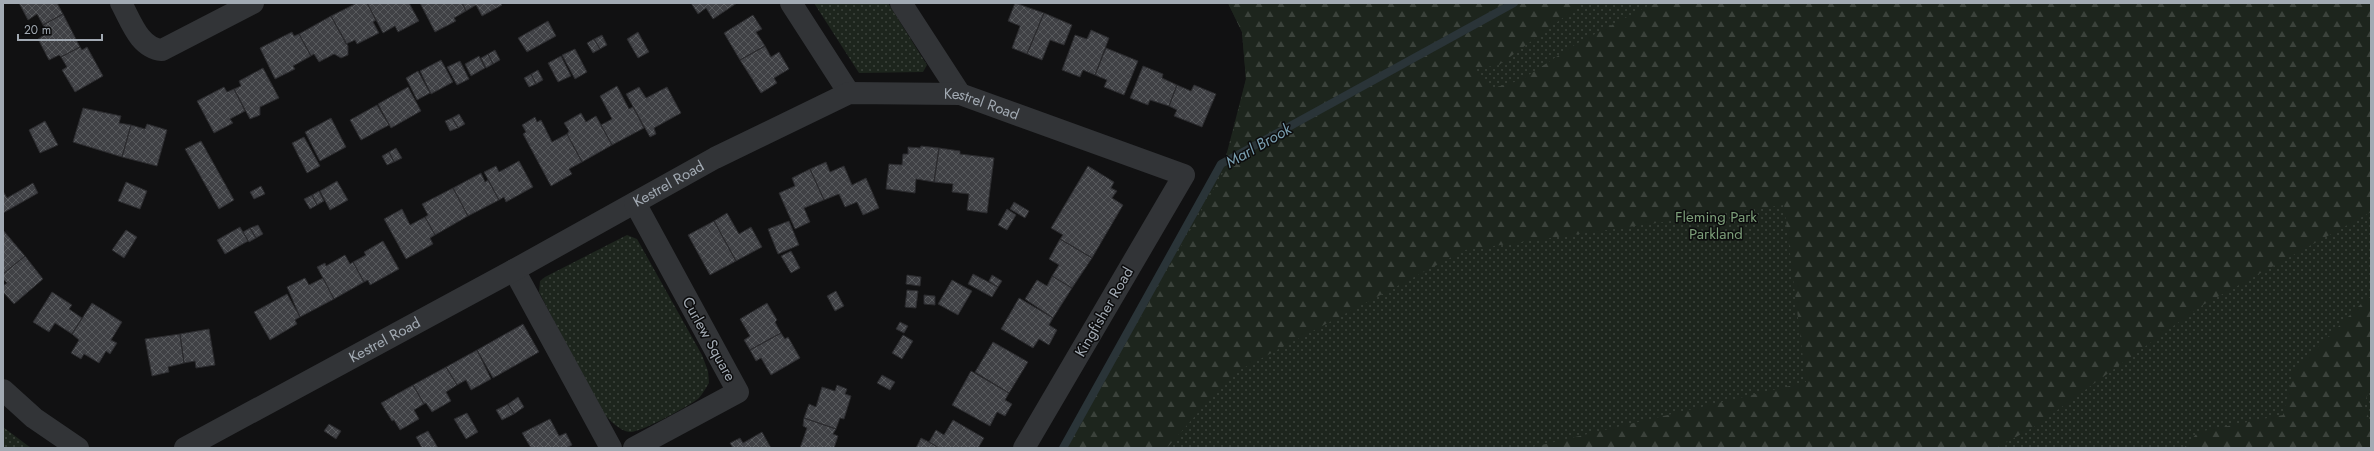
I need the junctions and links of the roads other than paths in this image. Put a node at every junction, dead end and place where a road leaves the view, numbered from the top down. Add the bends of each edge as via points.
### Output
1 (121, 3) edge
2 (253, 3) edge
3 (791, 3) edge
4 (901, 3) edge
5 (848, 93) junction
6 (960, 94) junction
7 (1184, 175) joint
8 (635, 203) junction
9 (514, 270) junction
10 (3, 390) edge
11 (78, 448) edge
12 (185, 448) edge
13 (611, 448) edge
14 (634, 448) edge
15 (1024, 448) edge

1 - 2 street via 144,41 155,50 162,50
3 - 5 street
4 - 6 street
5 - 6 street, Kestrel Road
5 - 8 street, Kestrel Road via 715,158
6 - 7 street, Kestrel Road
7 - 15 street, Kingfisher Road
8 - 9 street, Kestrel Road
8 - 14 street, Curlew Square via 738,392
9 - 12 street, Kestrel Road
9 - 13 street
10 - 11 street via 34,418

